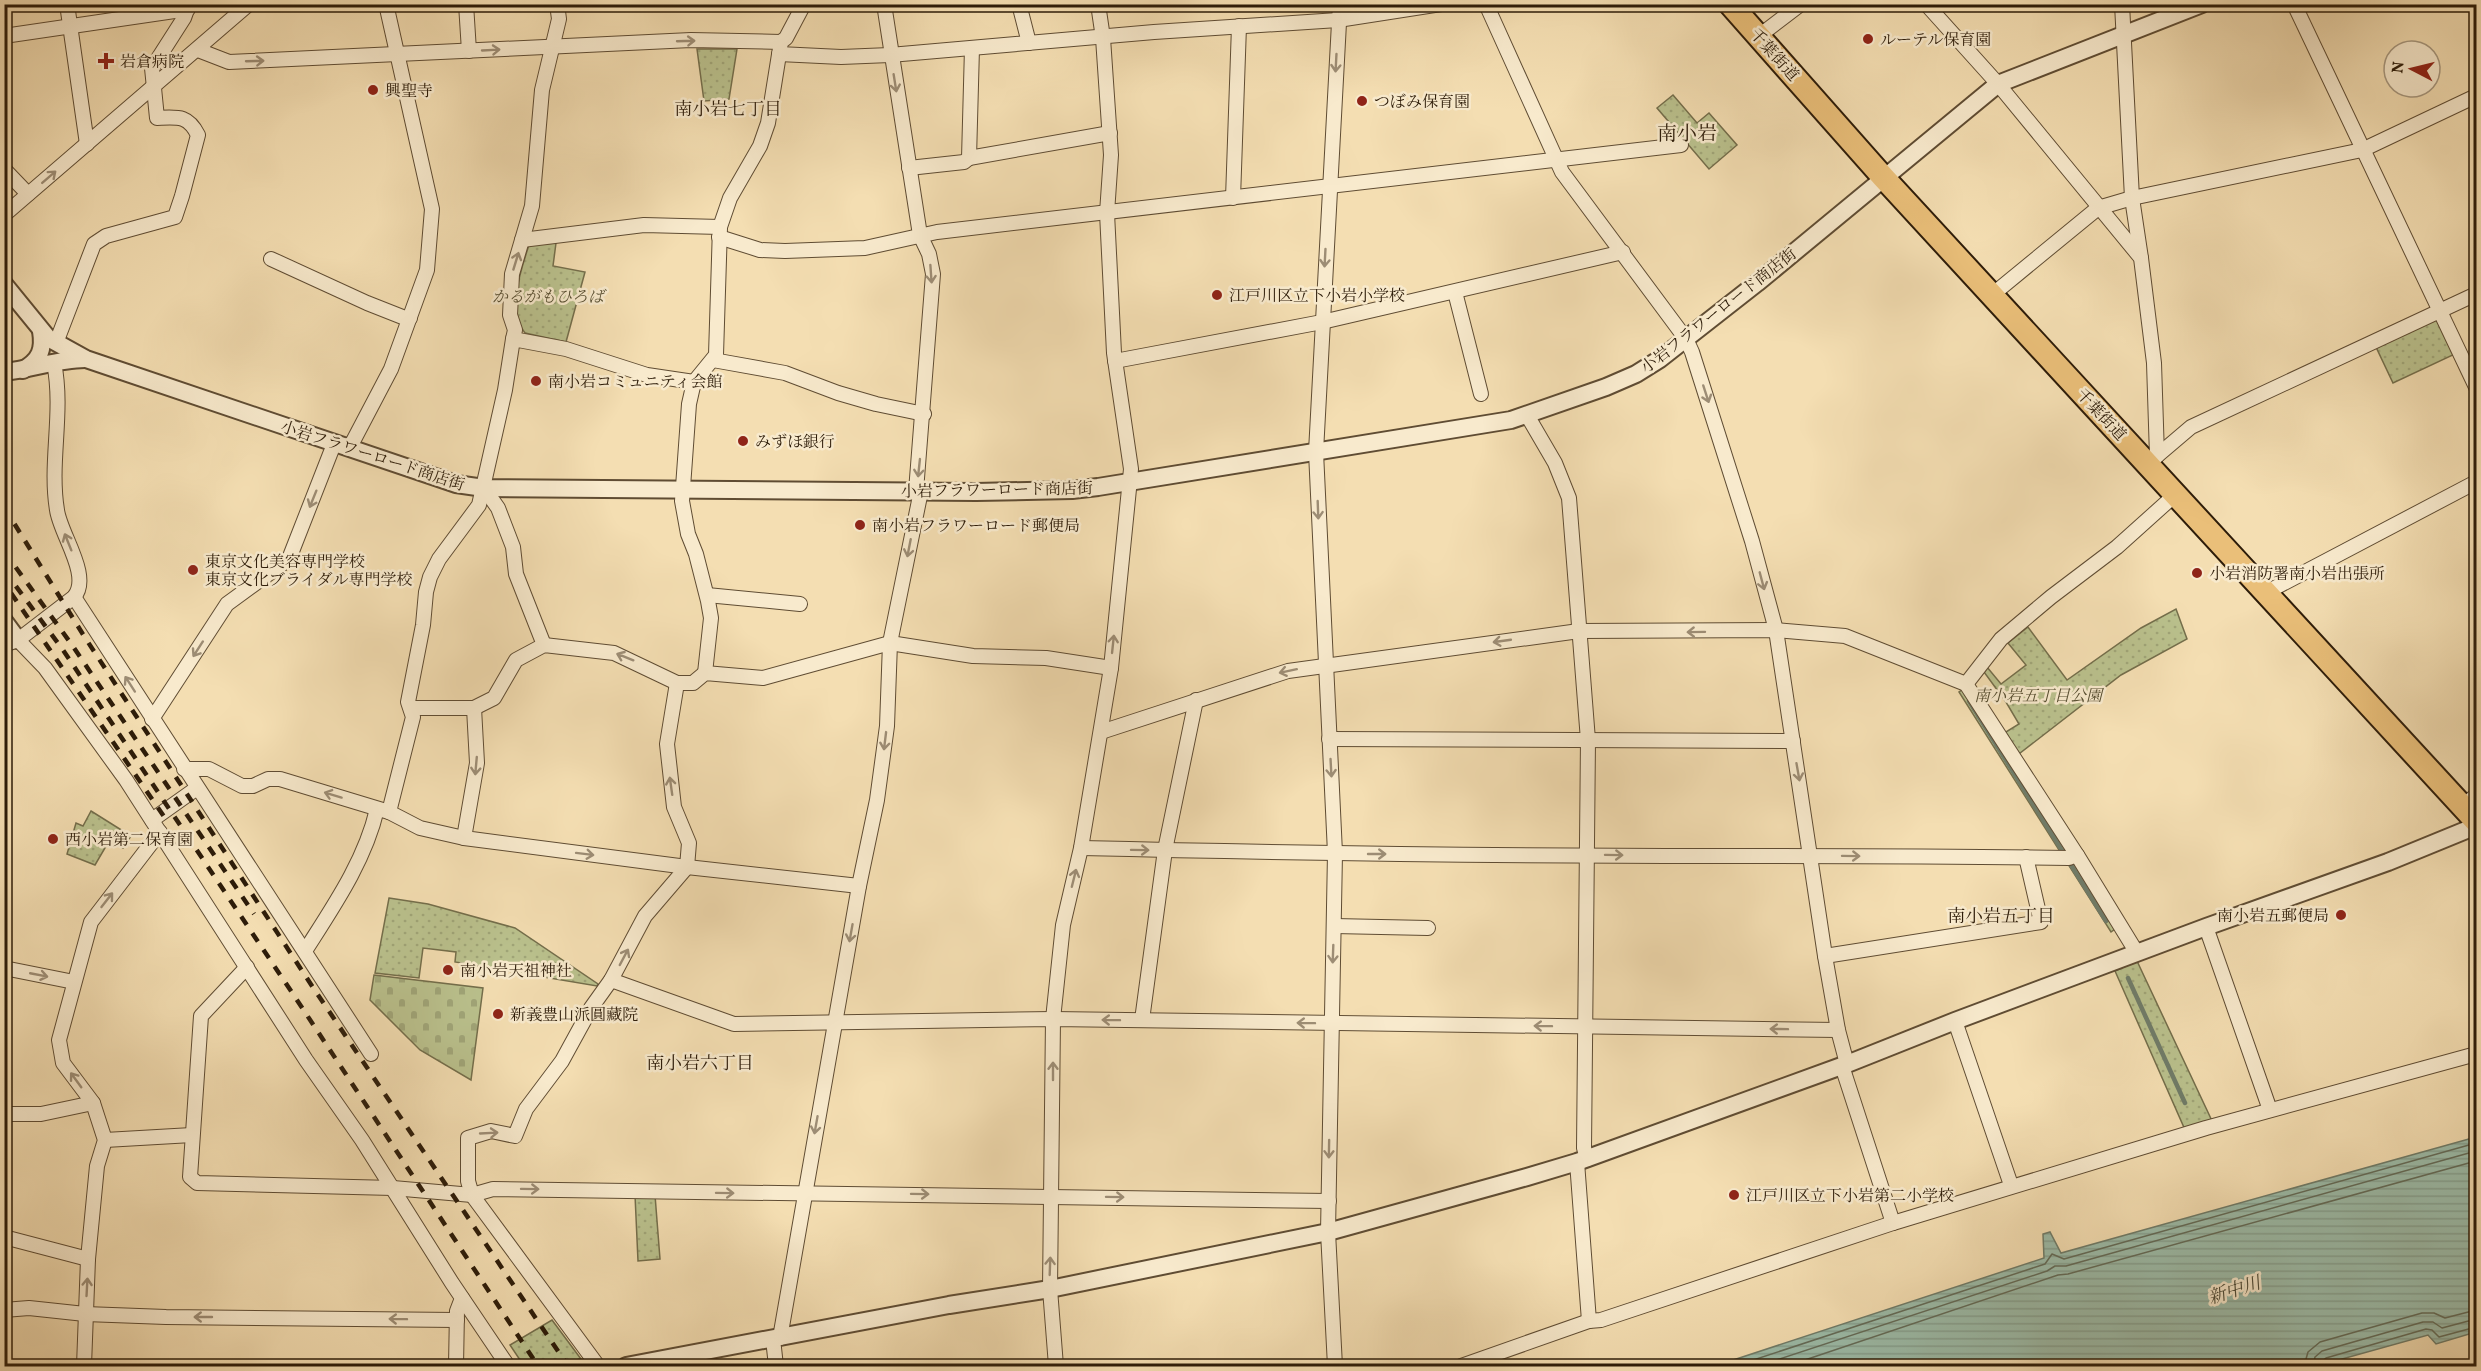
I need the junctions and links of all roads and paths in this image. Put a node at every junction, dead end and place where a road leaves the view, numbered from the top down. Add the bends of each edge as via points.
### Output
1 (67, 4) edge
2 (249, 4) edge
3 (386, 4) edge
4 (466, 4) edge
5 (557, 4) edge
6 (804, 4) edge
7 (884, 4) edge
8 (1019, 4) edge
9 (1098, 4) edge
10 (1340, 4) edge
11 (1441, 4) edge
12 (1486, 4) edge
13 (1730, 4) edge
14 (1801, 4) edge
15 (1926, 4) edge
16 (2122, 4) edge
17 (2202, 4) edge
18 (2294, 4) edge
19 (188, 7) edge
20 (1338, 20) junction
21 (70, 26) junction
22 (1239, 26) junction
23 (2124, 35) junction
24 (4, 36) edge
25 (1759, 36) junction
26 (1103, 38) junction
27 (1029, 43) junction
28 (552, 47) junction
29 (780, 48) junction
30 (972, 48) junction
31 (198, 50) junction
32 (469, 51) junction
33 (397, 55) junction
34 (890, 55) junction
35 (1998, 84) junction
36 (153, 89) junction
37 (2476, 96) edge
38 (1110, 133) junction
39 (87, 144) junction
40 (1680, 145) dead end
41 (2362, 150) junction
42 (969, 158) junction
43 (1555, 159) junction
44 (909, 168) junction
45 (4, 170) edge
46 (1883, 177) junction
47 (1329, 187) junction
48 (28, 194) junction
49 (1233, 198) junction
50 (2132, 198) junction
51 (2098, 208) junction
52 (1107, 213) junction
53 (4, 215) edge
54 (720, 232) junction
55 (920, 235) junction
56 (522, 240) junction
57 (1623, 252) junction
58 (2141, 258) junction
59 (271, 259) dead end
60 (4, 284) edge
61 (1455, 292) junction
62 (2476, 294) edge
63 (1992, 295) junction
64 (2441, 311) junction
65 (410, 318) junction
66 (1322, 322) junction
67 (41, 331) junction
68 (513, 339) junction
69 (1686, 339) junction
70 (56, 343) junction
71 (86, 359) junction
72 (713, 360) junction
73 (1115, 362) junction
74 (54, 363) junction
75 (22, 370) junction
76 (4, 372) edge
77 (693, 382) junction
78 (2476, 387) edge
79 (1481, 394) dead end
80 (924, 414) junction
81 (1527, 415) junction
82 (341, 447) junction
83 (1316, 452) junction
84 (2153, 460) junction
85 (2476, 482) edge
86 (1130, 483) junction
87 (484, 488) junction
88 (682, 490) junction
89 (919, 491) junction
90 (2176, 494) junction
91 (2267, 592) junction
92 (707, 596) junction
93 (74, 597) junction
94 (800, 604) dead end
95 (4, 621) edge
96 (1776, 630) junction
97 (1579, 631) junction
98 (11, 642) edge
99 (890, 643) junction
100 (544, 645) junction
101 (1325, 666) junction
102 (1111, 668) junction
103 (705, 672) junction
104 (677, 683) junction
105 (1966, 684) junction
106 (1196, 700) junction
107 (411, 708) junction
108 (474, 708) junction
109 (152, 719) junction
110 (1101, 732) junction
111 (1329, 739) junction
112 (1588, 740) junction
113 (1793, 741) junction
114 (184, 769) junction
115 (197, 789) junction
116 (2472, 807) edge
117 (383, 811) junction
118 (156, 826) junction
119 (2476, 826) edge
120 (464, 838) junction
121 (1081, 848) junction
122 (1165, 850) junction
123 (1335, 854) junction
124 (1586, 854) junction
125 (1810, 855) junction
126 (2077, 855) junction
127 (2026, 857) junction
128 (687, 867) junction
129 (859, 886) junction
130 (1334, 926) junction
131 (2206, 927) junction
132 (1428, 928) dead end
133 (305, 951) junction
134 (2137, 953) junction
135 (1825, 956) junction
136 (247, 967) junction
137 (4, 968) edge
138 (611, 980) junction
139 (74, 982) junction
140 (1053, 1019) junction
141 (1142, 1020) junction
142 (1955, 1021) junction
143 (836, 1023) junction
144 (1331, 1023) junction
145 (1585, 1026) junction
146 (1838, 1030) junction
147 (371, 1054) dead end
148 (2476, 1054) edge
149 (1844, 1065) junction
150 (93, 1103) junction
151 (2270, 1110) junction
152 (4, 1114) edge
153 (192, 1135) junction
154 (105, 1140) junction
155 (1582, 1160) junction
156 (2011, 1185) junction
157 (393, 1188) junction
158 (803, 1194) junction
159 (472, 1195) junction
160 (1052, 1196) junction
161 (1329, 1201) junction
162 (1893, 1223) junction
163 (1328, 1232) junction
164 (4, 1237) edge
165 (88, 1259) junction
166 (1050, 1289) junction
167 (462, 1299) junction
168 (4, 1310) edge
169 (85, 1314) junction
170 (457, 1320) junction
171 (1589, 1321) junction
172 (776, 1338) junction
173 (84, 1366) edge
174 (456, 1366) edge
175 (508, 1366) edge
176 (598, 1366) edge
177 (626, 1366) edge
178 (776, 1366) edge
179 (1056, 1366) edge
180 (1335, 1366) edge
181 (1461, 1366) edge

1 - 21 street
2 - 31 street
3 - 33 street
4 - 32 street
5 - 28 street via 559,20
6 - 29 street
7 - 34 street
8 - 27 street
9 - 26 street
10 - 20 street
11 - 20 street
12 - 43 street
13 - 25 highway, 千葉街道
14 - 25 street
15 - 35 street
16 - 23 street
17 - 23 street, 小岩フラワーロード商店街
18 - 41 street
19 - 21 street
19 - 36 street via 152,68
20 - 22 street
20 -> 47 street
21 - 24 street
21 - 39 street
22 - 26 street
22 - 49 street
23 - 35 street, 小岩フラワーロード商店街
23 - 50 street
25 - 46 highway, 千葉街道
26 - 27 street
26 - 38 street
27 - 30 street
28 -> 29 street via 691,40
32 -> 28 street
28 - 56 street via 542,90 532,206
29 - 34 street via 841,57
29 - 54 street via 768,123 760,146 730,198
30 - 34 street
30 - 42 street
31 -> 33 street via 229,62
31 - 36 street
32 - 33 street
33 - 65 street via 432,209 428,270
34 -> 44 street
35 - 46 street, 小岩フラワーロード商店街
35 - 51 street
36 - 39 street
36 - 70 street via 157,118 178,117 192,124 198,135 175,217 106,236 94,244
37 - 41 street
38 - 42 street
38 - 52 street
48 -> 39 street
40 - 43 street
41 - 50 street
41 - 64 street
42 - 44 street via 964,162
43 - 47 street
43 - 57 street
44 - 55 street
45 - 48 street
46 - 63 highway, 千葉街道
46 - 69 street, 小岩フラワーロード商店街
47 - 49 street
47 -> 66 street
48 - 53 street
49 - 52 street
50 - 51 street
50 - 58 street
51 - 58 street
51 - 63 street
52 - 55 street
52 - 73 street
54 - 55 street via 760,250 785,251 865,248
54 - 56 street via 644,225
54 - 72 street
55 -> 80 street via 933,274
68 -> 56 street via 510,295
57 - 61 street
57 - 69 street
58 - 84 street via 2154,363
59 - 65 street
60 - 67 street, 小岩フラワーロード商店街
61 - 66 street
61 - 79 street
62 - 64 street
63 - 84 highway, 千葉街道
64 - 78 street
64 - 84 street via 2191,427
65 - 82 street via 391,369
66 - 73 street
66 - 83 street
67 - 70 street, 小岩フラワーロード商店街
67 - 75 street via 39,356
68 - 77 street via 566,349 646,375
68 - 87 street
69 - 81 street, 小岩フラワーロード商店街 via 1636,374
69 -> 96 street via 1739,499
70 - 71 street, 小岩フラワーロード商店街
71 - 74 street
71 - 82 street, 小岩フラワーロード商店街
72 - 77 street
72 - 80 street via 785,373 876,404
73 - 86 street
74 - 75 street
93 -> 74 street via 79,569 57,511 58,392
75 - 76 street
77 - 88 street
80 -> 89 street
81 - 83 street, 小岩フラワーロード商店街
81 - 97 street via 1555,463 1569,498
82 - 87 street, 小岩フラワーロード商店街 via 437,479
82 -> 109 street via 289,559 227,604
83 - 86 street, 小岩フラワーロード商店街
83 -> 101 street
84 - 90 highway, 千葉街道
85 - 91 street
86 - 89 street, 小岩フラワーロード商店街 via 1072,490
102 -> 86 street
87 - 88 street, 小岩フラワーロード商店街
87 - 100 street via 498,508 513,547 516,574
87 - 107 street via 479,505 430,577 408,702
88 - 89 street, 小岩フラワーロード商店街
88 - 92 street via 684,518
89 -> 99 street
90 - 91 highway, 千葉街道
90 - 105 street via 2117,547 2001,639
91 - 116 highway, 千葉街道
92 - 94 street
92 - 103 street via 711,618
93 - 98 street
109 -> 93 street
95 - 98 street
96 -> 97 street
96 - 105 street via 1845,636
96 - 113 street
97 -> 101 street
97 - 112 street
98 - 118 street via 45,668
99 - 102 street via 973,656 1046,658
99 - 103 street via 763,678
99 -> 129 street via 887,726
104 -> 100 street via 614,653
100 - 108 street via 516,660 494,698
101 -> 106 street via 1265,677
101 - 111 street
102 - 110 street
103 - 104 street via 693,683
128 -> 104 street via 689,843 674,807 667,744
105 - 126 street
106 - 110 street
106 - 122 street
107 - 108 street
107 - 117 street via 413,717
108 -> 120 street via 477,763
109 - 114 street
110 - 121 street
111 - 112 street
111 -> 123 street
112 - 113 street
112 - 124 street
113 -> 125 street
114 - 115 street
117 -> 114 street via 280,779 242,786 209,769
115 - 118 street
115 - 133 street
117 - 120 street via 420,828
117 - 133 street
118 - 136 street
139 -> 118 street via 95,916
119 - 131 street
120 -> 128 street
121 -> 122 street
140 -> 121 street via 1063,925
122 - 123 street
122 - 141 street
123 -> 124 street
123 - 130 street
124 -> 125 street
124 - 145 street
125 -> 127 street
125 - 135 street
126 - 127 street
126 - 134 street
127 - 135 street via 2041,922
128 - 129 street
138 -> 128 street via 645,916
129 -> 143 street
130 - 132 street
130 -> 144 street
131 - 134 street
131 - 151 street
133 - 147 street
134 - 142 street
135 - 146 street
136 - 153 street via 201,1016
136 - 157 street
137 -> 139 street
138 - 143 street via 734,1024
159 -> 138 street via 468,1181 468,1138 491,1131 515,1136 526,1109 562,1061
150 -> 139 street via 63,1063 59,1040
141 -> 140 street
140 - 143 street
160 -> 140 street
144 -> 141 street
142 - 149 street
142 - 156 street
143 -> 158 street
145 -> 144 street
144 -> 161 street
146 -> 145 street
145 - 155 street
146 - 149 street
148 - 151 street
149 - 155 street
149 - 162 street
150 - 152 street via 41,1114
150 - 154 street
151 - 156 street
153 - 154 street
153 - 157 street via 190,1177 197,1183
154 - 165 street via 97,1166
155 - 163 street
155 - 171 street
156 - 162 street
157 - 159 street
157 - 167 street
159 -> 158 street via 493,1189
158 -> 160 street
158 - 172 street
159 - 176 street
160 -> 161 street
166 -> 160 street
161 - 163 street
162 - 171 street
163 - 166 street
163 - 180 street
164 - 165 street
169 -> 165 street
166 - 172 street
166 - 179 street
167 - 170 street
167 - 175 street
168 - 169 street via 29,1308
170 -> 169 street
169 - 173 street
170 - 174 street
171 - 181 street
172 - 177 street
172 - 178 street

